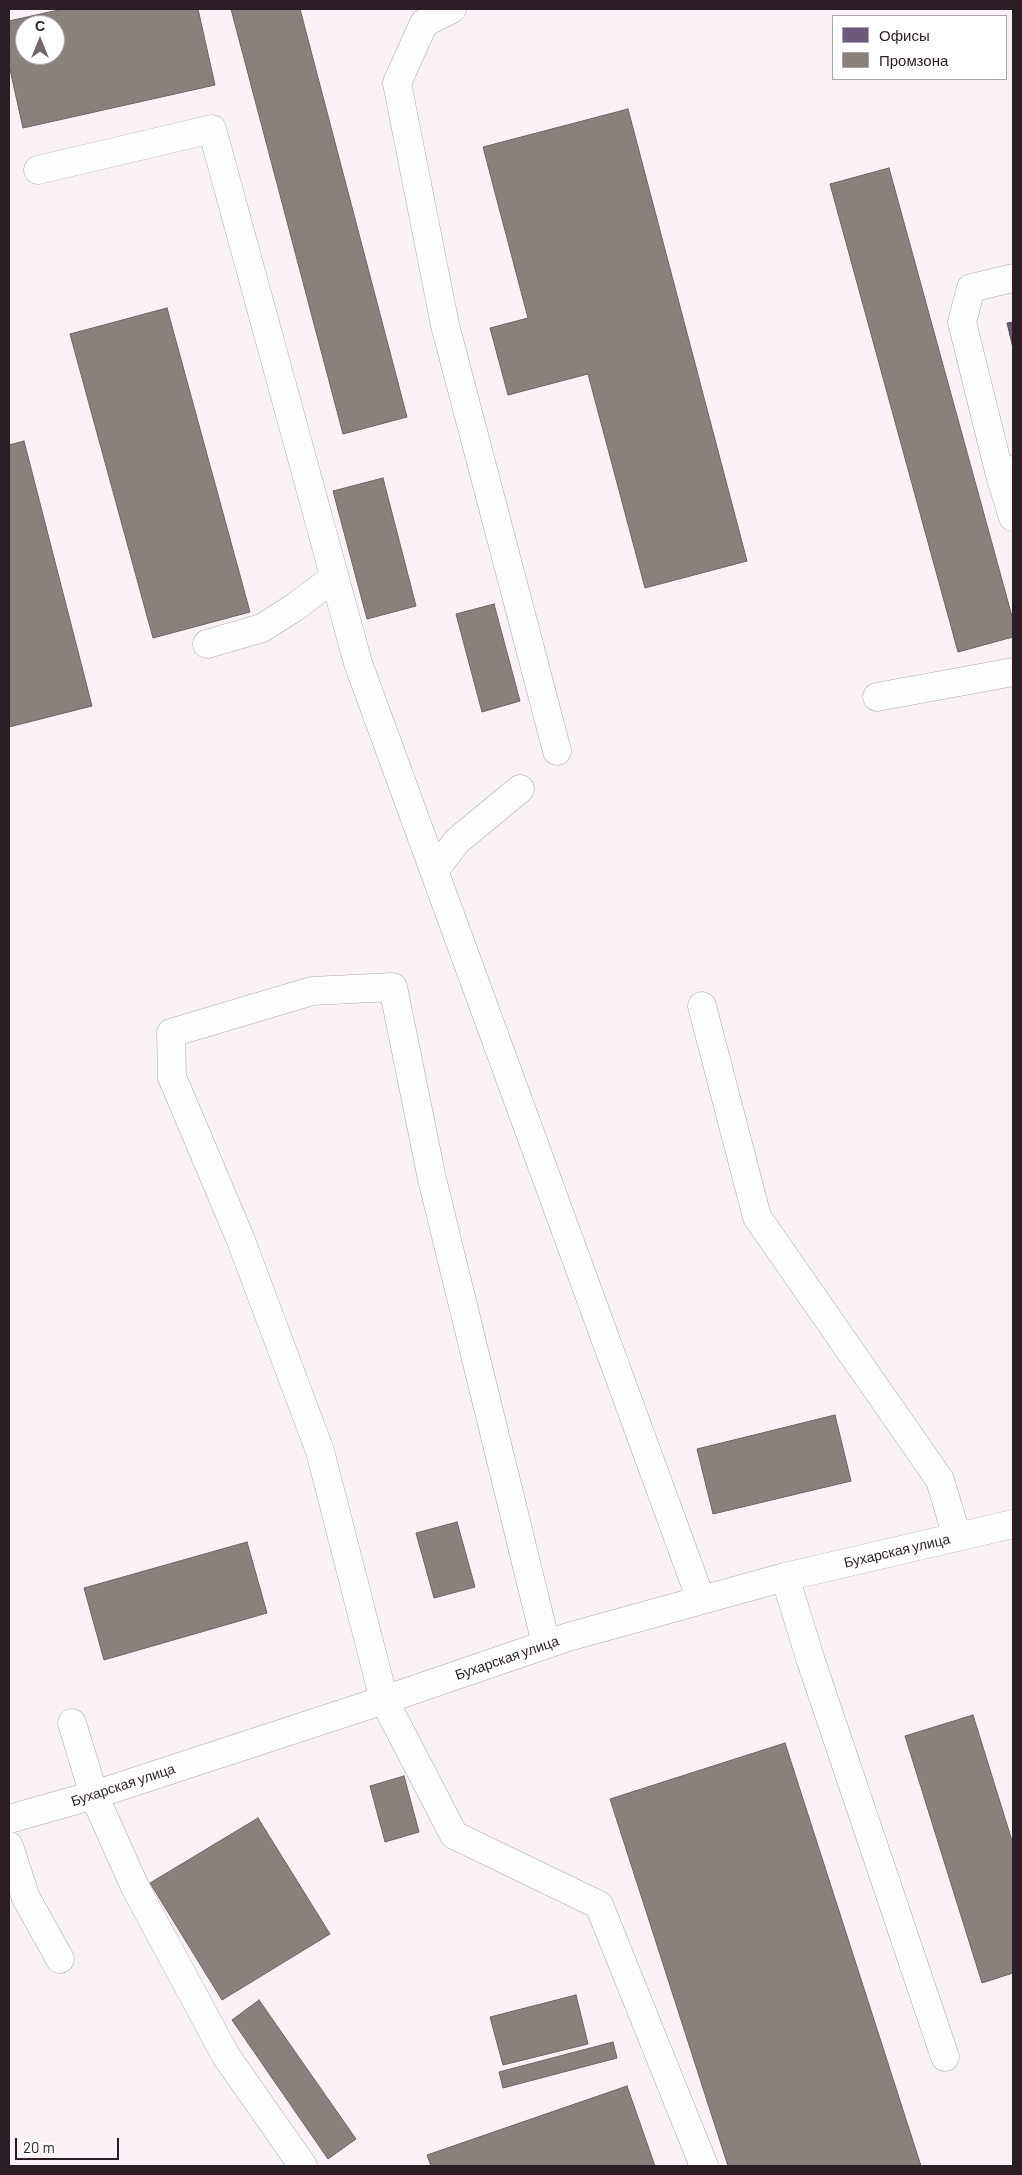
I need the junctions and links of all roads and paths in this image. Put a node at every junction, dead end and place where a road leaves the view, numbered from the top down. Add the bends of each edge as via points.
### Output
1 (452, 9) edge
2 (414, 16) edge
3 (38, 170) dead end
4 (1013, 278) edge
5 (1007, 472) edge
6 (1013, 518) edge
7 (334, 577) junction
8 (208, 644) dead end
9 (1013, 672) edge
10 (877, 696) dead end
11 (557, 751) dead end
12 (520, 788) dead end
13 (434, 871) junction
14 (702, 1006) dead end
15 (1013, 1524) edge
16 (957, 1536) junction
17 (785, 1577) junction
18 (701, 1600) junction
19 (546, 1644) junction
20 (384, 1700) junction
21 (72, 1723) dead end
22 (94, 1795) junction
23 (9, 1819) edge
24 (9, 1846) edge
25 (60, 1958) dead end
26 (945, 2057) dead end
27 (302, 2166) edge
28 (704, 2166) edge

1 - 2 street
2 - 11 street via 397,83 445,325
3 - 7 street via 212,128
4 - 5 street via 971,288 962,322
5 - 6 street
7 - 8 street via 262,628
7 - 13 street via 358,663
9 - 10 street
12 - 13 street via 457,841
13 - 18 street
14 - 16 street via 757,1217 940,1480
15 - 16 street, Бухарская улица
16 - 17 street, Бухарская улица
17 - 18 street, Бухарская улица
17 - 26 street
18 - 19 street, Бухарская улица
19 - 20 street, Бухарская улица
19 - 20 street via 432,1179 394,987 312,992 171,1033 172,1077 240,1238 320,1451
20 - 22 street, Бухарская улица
20 - 28 street via 454,1836 599,1905
21 - 22 street
22 - 23 street, Бухарская улица
22 - 27 street via 135,1887 226,2056
24 - 25 street via 26,1898

